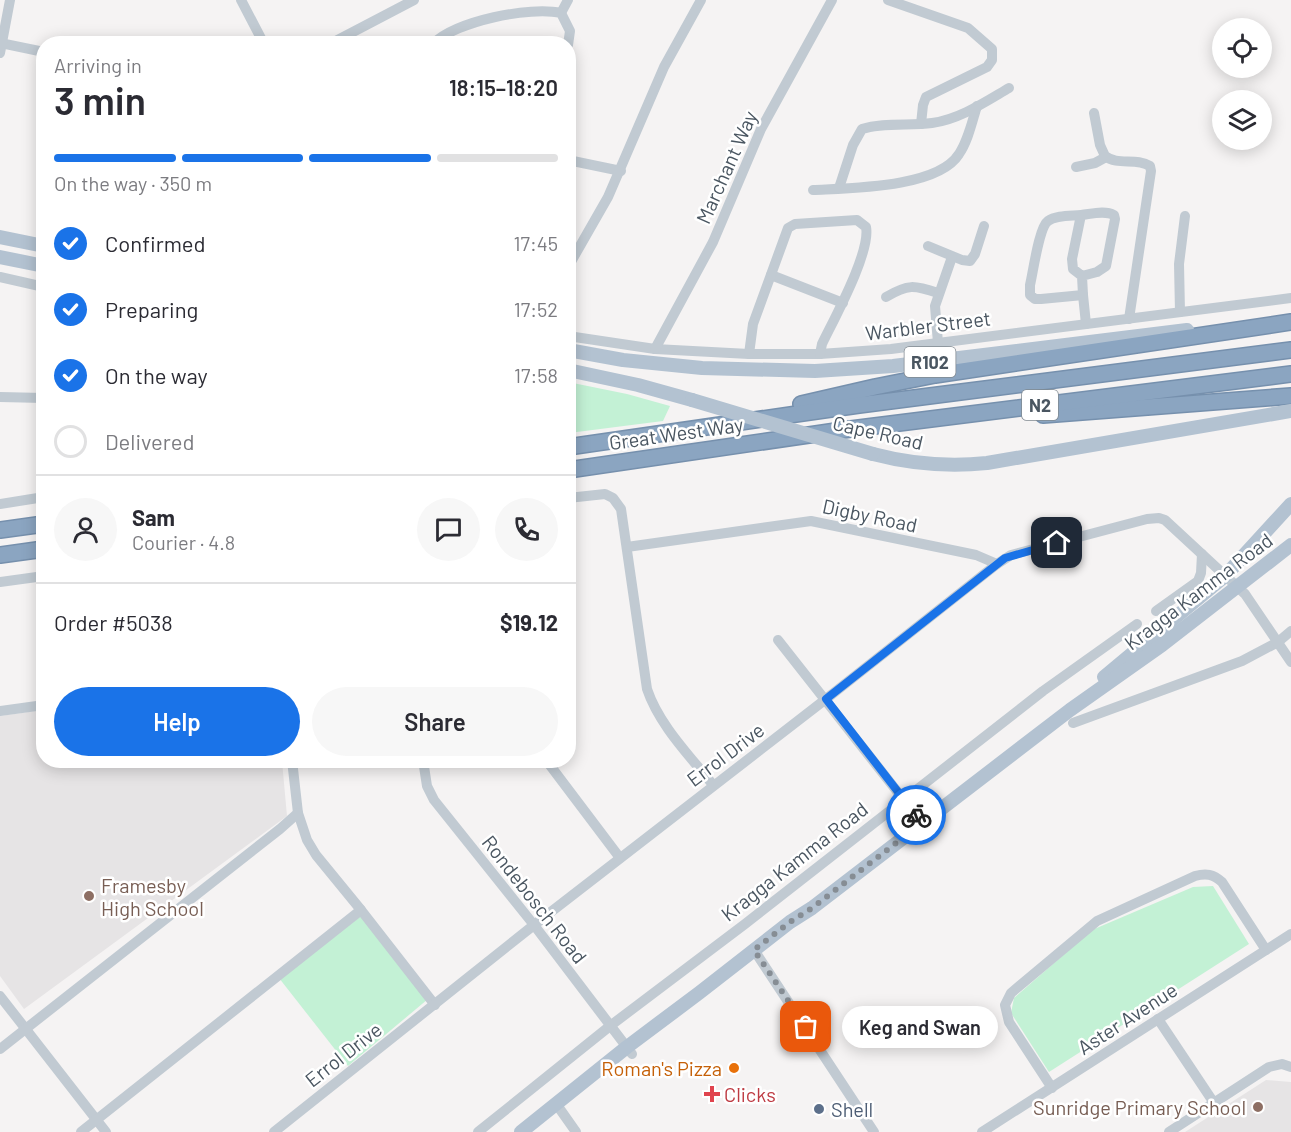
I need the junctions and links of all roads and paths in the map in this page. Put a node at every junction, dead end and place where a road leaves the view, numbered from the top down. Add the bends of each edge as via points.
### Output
1 (10, 0) edge
2 (242, 0) edge
3 (414, 0) edge
4 (568, 0) edge
5 (700, 0) edge
6 (832, 0) edge
7 (888, 0) edge
8 (561, 13) junction
9 (260, 36) edge
10 (348, 36) edge
11 (444, 36) edge
12 (569, 36) edge
13 (1, 46) edge
14 (36, 51) edge
15 (1009, 88) dead end
16 (977, 106) junction
17 (1094, 113) dead end
18 (921, 124) junction
19 (1106, 157) junction
20 (576, 162) edge
21 (1076, 167) dead end
22 (621, 171) junction
23 (839, 188) junction
24 (813, 190) dead end
25 (1081, 215) junction
26 (1185, 216) dead end
27 (984, 226) dead end
28 (0, 237) edge
29 (36, 244) edge
30 (928, 246) dead end
31 (576, 253) edge
32 (0, 257) edge
33 (952, 257) junction
34 (36, 264) edge
35 (771, 275) junction
36 (1082, 276) junction
37 (0, 277) edge
38 (36, 285) edge
39 (938, 293) junction
40 (1083, 295) junction
41 (886, 297) dead end
42 (1291, 298) edge
43 (843, 303) junction
44 (1180, 312) junction
45 (1129, 319) junction
46 (1291, 320) edge
47 (1086, 324) junction
48 (576, 337) edge
49 (938, 343) junction
50 (655, 350) junction
51 (1291, 350) edge
52 (576, 351) edge
53 (749, 354) junction
54 (820, 354) junction
55 (576, 372) edge
56 (1291, 374) edge
57 (1291, 396) edge
58 (0, 397) edge
59 (36, 398) edge
60 (1291, 411) edge
61 (711, 426) junction
62 (789, 437) junction
63 (576, 446) edge
64 (576, 469) edge
65 (576, 497) edge
66 (36, 498) edge
67 (0, 504) edge
68 (1291, 504) edge
69 (36, 525) edge
70 (0, 530) edge
71 (1291, 545) edge
72 (627, 547) junction
73 (36, 550) edge
74 (1202, 554) junction
75 (0, 555) edge
76 (997, 564) junction
77 (1225, 576) junction
78 (36, 577) edge
79 (0, 582) edge
80 (1238, 588) junction
81 (1156, 611) dead end
82 (1137, 624) dead end
83 (1291, 631) edge
84 (778, 640) dead end
85 (1278, 642) junction
86 (1291, 662) edge
87 (826, 699) junction
88 (36, 706) edge
89 (0, 711) edge
90 (1071, 717) junction
91 (293, 768) edge
92 (424, 768) edge
93 (552, 768) edge
94 (713, 785) junction
95 (905, 800) junction
96 (298, 813) junction
97 (922, 823) junction
98 (620, 858) junction
99 (361, 910) junction
100 (534, 925) junction
101 (1291, 934) edge
102 (1266, 950) junction
103 (757, 953) junction
104 (0, 996) edge
105 (435, 1005) junction
106 (1158, 1019) junction
107 (610, 1026) junction
108 (27, 1029) junction
109 (0, 1049) edge
110 (629, 1050) junction
111 (1291, 1067) edge
112 (1052, 1088) junction
113 (1214, 1103) junction
114 (559, 1109) junction
115 (96, 1120) junction
116 (81, 1132) edge
117 (106, 1132) edge
118 (274, 1132) edge
119 (478, 1132) edge
120 (521, 1132) edge
121 (533, 1132) edge
122 (576, 1132) edge
123 (874, 1132) edge
124 (982, 1132) edge
125 (1169, 1132) edge

1 - 13 street
2 - 9 street
3 - 10 street
4 - 8 street
5 - 22 street via 664,67
6 - 50 street, Marchant Way via 761,129 713,242
7 - 18 street via 968,28 992,49 990,64 926,97
8 - 11 street via 532,11 478,22
8 - 12 street
13 - 14 street
15 - 16 street
16 - 18 street via 947,120
16 - 23 street via 959,155 933,175
17 - 19 street
18 - 23 street via 862,129
19 - 21 street via 1095,164
19 - 45 street via 1145,163 1151,171
20 - 22 street
22 - 31 street
23 - 24 street
25 - 36 street via 1072,264
25 - 36 street via 1108,212 1115,219 1106,266
25 - 40 street via 1055,218 1045,224 1029,291 1032,297 1041,299
26 - 44 street via 1179,264
27 - 33 street via 973,259
28 - 29 main road
30 - 33 street
32 - 34 main road
33 - 39 street
35 - 43 street
35 - 43 street via 790,225 861,221 866,237
35 - 53 street via 751,330
36 - 40 street
37 - 38 street
39 - 41 street via 914,286
39 - 49 street
40 - 47 street
42 - 44 street, Warbler Street
43 - 54 street
44 - 45 street, Warbler Street
45 - 47 street, Warbler Street
46 - 52 main road, R102 via 837,370 702,368
46 - 61 highway via 935,375
47 - 49 street, Warbler Street
48 - 50 street, Warbler Street
49 - 54 street, Warbler Street
50 - 53 street, Warbler Street
51 - 61 highway, N2
53 - 54 street, Warbler Street
55 - 60 main road, Cape Road, bridge via 638,385 873,454 924,464 987,463
56 - 62 highway, N2
57 - 62 highway
58 - 59 street
61 - 63 highway, Great West Way / N2
62 - 64 highway, Great West Way / N2
65 - 72 street via 598,494 613,498 621,508
66 - 67 street
68 - 77 main road, Kragga Kamma Road
69 - 70 highway
71 - 80 main road, Kragga Kamma Road
72 - 76 street, Digby Road via 811,521 976,555
72 - 94 street via 649,696
73 - 75 highway
74 - 76 street, Errol Drive via 1170,523 1154,518 1011,555
74 - 77 street, Errol Drive
74 - 81 street via 1198,581
76 - 87 street, Errol Drive
77 - 80 street, Errol Drive
77 - 90 main road, Kragga Kamma Road via 1123,660
78 - 79 street
80 - 85 street, Errol Drive
80 - 90 main road, Kragga Kamma Road
82 - 95 street, Kragga Kamma Road via 1043,691
83 - 85 street, Kragga Kamma Road
84 - 87 street
85 - 86 street, Errol Drive
85 - 90 street, Kragga Kamma Road via 1226,667
87 - 94 street, Errol Drive
87 - 95 street
88 - 89 street
90 - 97 main road, Kragga Kamma Road
91 - 96 street
92 - 100 street, Rondebosch Road via 434,800
93 - 98 street
94 - 98 street, Errol Drive
95 - 97 street
95 - 107 street, Kragga Kamma Road
96 - 99 street via 316,855
96 - 108 street
97 - 103 main road, Kragga Kamma Road
98 - 100 street, Errol Drive
99 - 105 street
99 - 115 street
100 - 105 street, Errol Drive
100 - 107 street, Rondebosch Road
101 - 102 street, Aster Avenue
102 - 106 street, Aster Avenue
102 - 112 street via 1222,882 1213,875 1195,876 1097,921 1011,993 1005,1005 1009,1022
103 - 110 main road, Kragga Kamma Road
103 - 123 street
104 - 108 street
105 - 118 street, Errol Drive
106 - 112 street, Aster Avenue
106 - 113 street
107 - 110 street, Rondebosch Road
107 - 119 street, Kragga Kamma Road
108 - 109 street
108 - 115 street
110 - 114 main road, Kragga Kamma Road
111 - 113 street via 1269,1067
112 - 124 street, Aster Avenue
113 - 125 street
114 - 120 main road, Kragga Kamma Road
114 - 121 main road, Kragga Kamma Road
114 - 122 street
115 - 116 street
115 - 117 street

